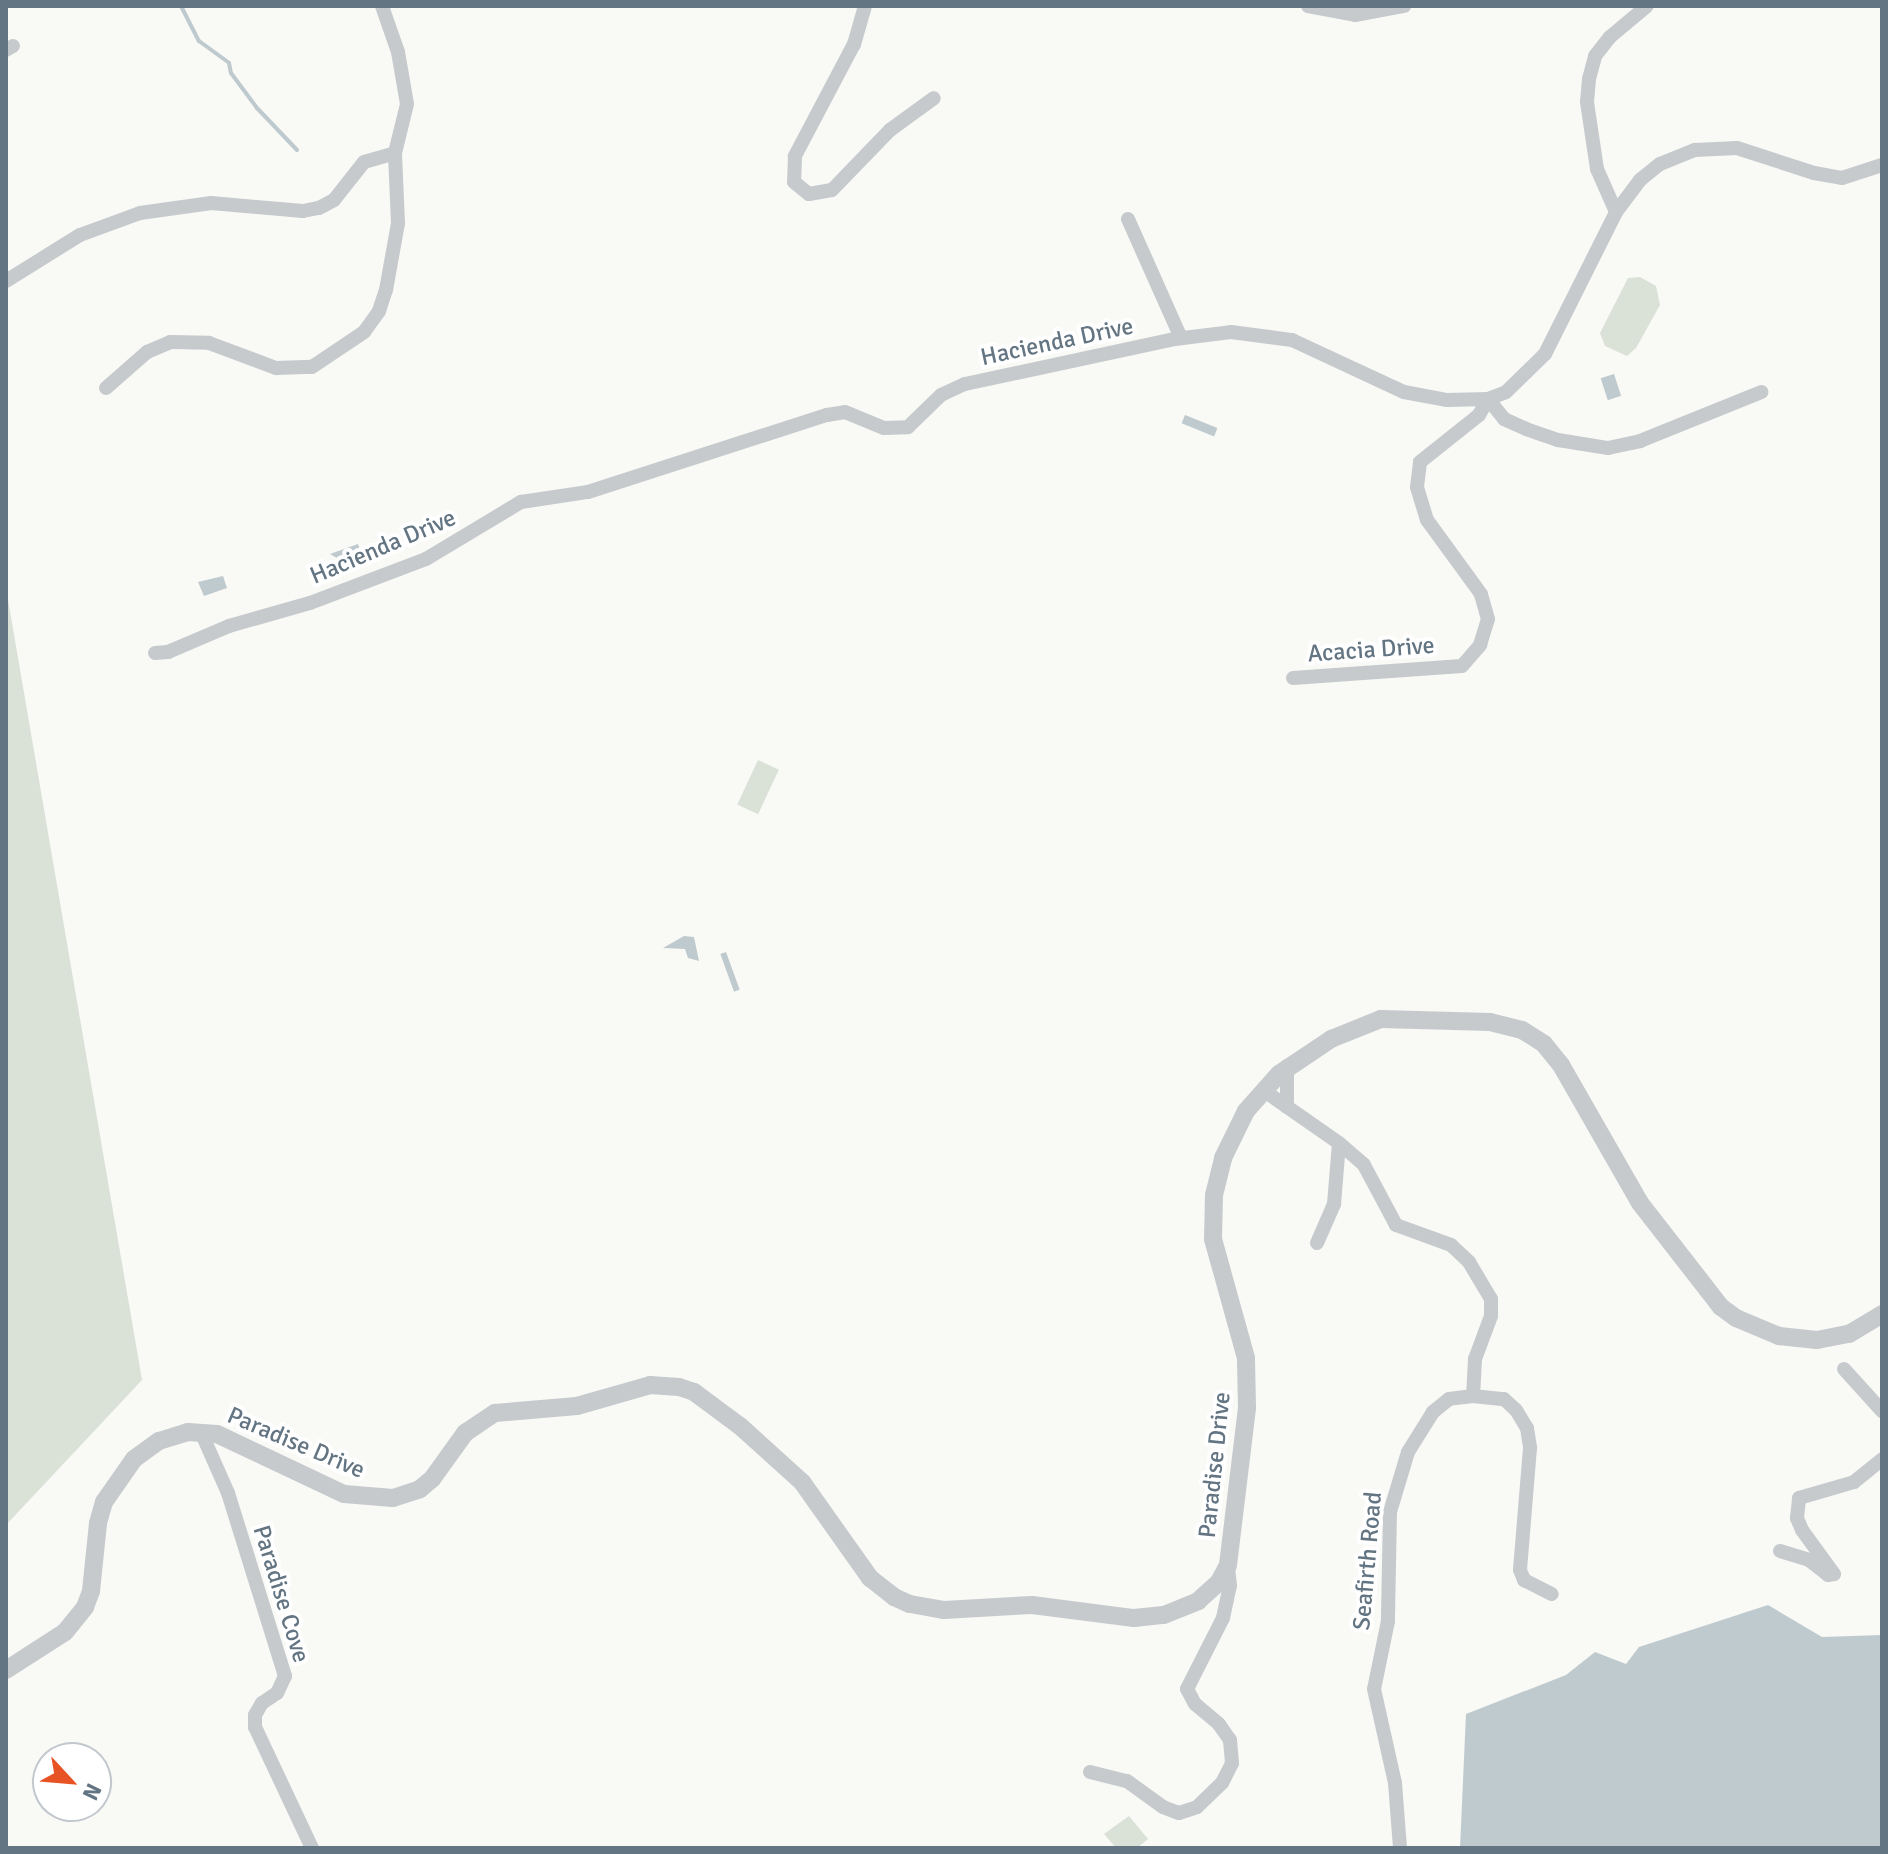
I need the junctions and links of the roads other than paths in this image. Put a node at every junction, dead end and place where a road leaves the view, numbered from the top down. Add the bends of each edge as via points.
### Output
1 (382, 6) edge
2 (865, 6) edge
3 (1308, 6) edge
4 (1404, 6) edge
5 (1647, 6) edge
6 (934, 98) dead end
7 (395, 153) junction
8 (1882, 165) edge
9 (1616, 212) junction
10 (1128, 219) dead end
11 (6, 281) edge
12 (1181, 338) junction
13 (106, 388) dead end
14 (1761, 392) dead end
15 (1488, 399) junction
16 (155, 653) dead end
17 (1293, 678) dead end
18 (1287, 1066) junction
19 (1263, 1090) junction
20 (1287, 1107) junction
21 (1339, 1143) junction
22 (1317, 1243) dead end
23 (1882, 1314) edge
24 (1844, 1369) dead end
25 (1473, 1396) junction
26 (1882, 1411) edge
27 (201, 1432) junction
28 (1882, 1459) edge
29 (1780, 1551) dead end
30 (1228, 1565) junction
31 (1552, 1594) dead end
32 (6, 1670) edge
33 (1090, 1772) dead end
34 (312, 1848) edge
35 (1400, 1848) edge

1 - 7 street via 407,95
2 - 6 street via 854,44 795,156 794,182 809,194 832,190 890,130
3 - 4 street via 1355,15
5 - 9 street via 1610,37 1595,56 1589,79 1587,102 1597,169
7 - 11 street via 364,162 334,200 319,208 211,203 140,213 80,235
7 - 13 street via 398,211 386,290 364,332 341,351 312,367 276,368 219,345 179,341 154,348
8 - 9 street via 1842,178 1737,148 1695,150 1660,164
9 - 15 street via 1545,354 1506,392
10 - 12 street
12 - 15 street, Hacienda Drive via 1231,332 1292,340 1404,392 1447,400
12 - 16 street, Hacienda Drive via 965,384 941,395 908,427 884,428 845,412 827,415 588,492 521,502 426,559
14 - 15 street via 1640,441 1608,448 1526,429 1504,419
15 - 17 street, Acacia Drive via 1479,415 1420,462 1417,487 1427,520 1481,594 1488,619 1480,645 1462,666
18 - 19 street, Paradise Drive
18 - 20 street
18 - 23 street, Paradise Drive via 1343,1032 1381,1019 1490,1022 1522,1030 1552,1051 1640,1203 1721,1307 1762,1332 1817,1340 1849,1334
19 - 20 street
19 - 30 street, Paradise Drive via 1228,1144 1213,1206 1216,1257 1242,1337 1248,1379
20 - 21 street
21 - 22 street via 1334,1204
21 - 25 street via 1364,1165 1396,1225 1451,1245 1469,1262 1491,1299 1491,1316 1475,1359
24 - 26 street
25 - 31 street via 1504,1399 1527,1428 1520,1570 1524,1580
25 - 35 street, Seafirth Road via 1449,1399 1433,1412 1408,1452 1390,1512 1388,1621 1374,1689 1395,1783
27 - 30 street, Paradise Drive via 232,1439 344,1494 393,1498 420,1489 465,1433 495,1413 577,1406 663,1384 708,1400 780,1460 816,1499 870,1578 910,1604 944,1610 1032,1605 1148,1618 1198,1601
27 - 32 street, Paradise Drive via 159,1441 124,1470 98,1523 85,1607 65,1632
27 - 34 street, Paradise Cove via 228,1493 285,1676 277,1693 262,1703 255,1727
28 - 29 street via 1854,1482 1799,1498 1802,1530 1834,1574
30 - 33 street via 1223,1618 1187,1689 1230,1740 1232,1763 1222,1783 1197,1807 1179,1813 1127,1781

